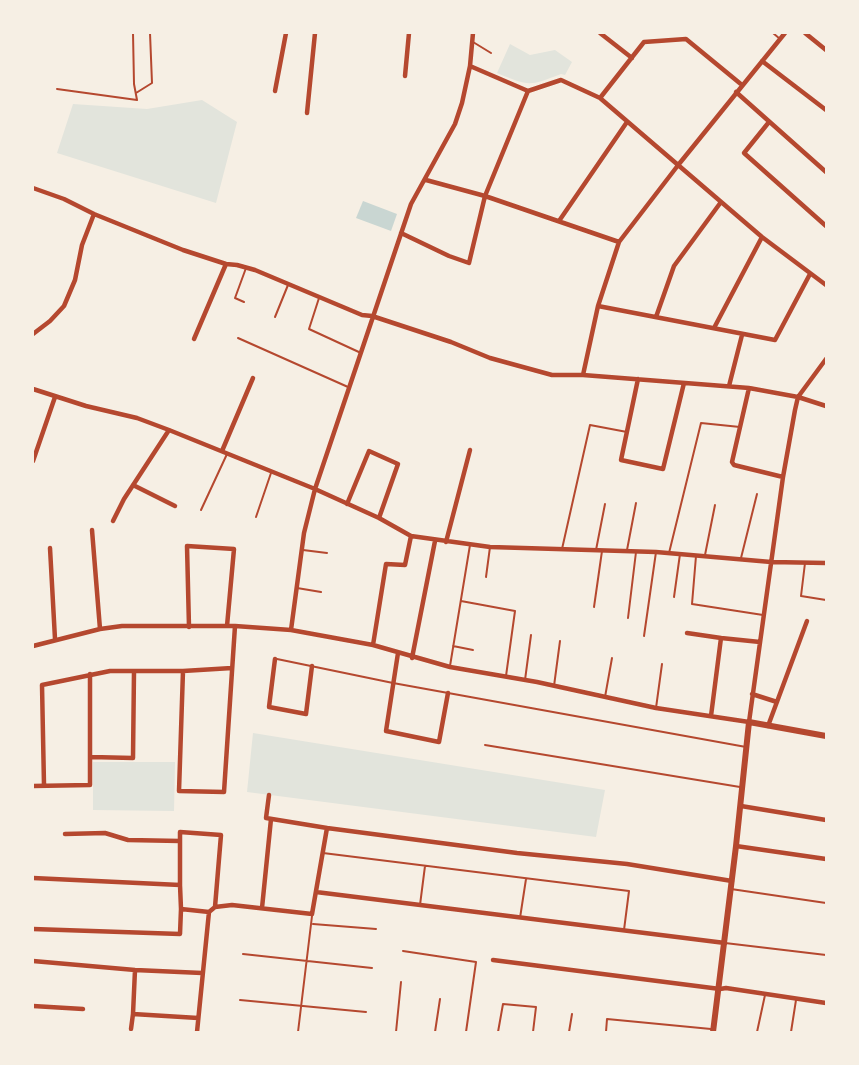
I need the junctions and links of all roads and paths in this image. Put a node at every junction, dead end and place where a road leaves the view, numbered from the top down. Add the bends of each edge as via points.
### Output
1 (133, 33) edge
2 (150, 33) edge
3 (286, 33) edge
4 (315, 33) edge
5 (409, 33) edge
6 (473, 33) edge
7 (600, 33) edge
8 (773, 33) edge
9 (785, 33) edge
10 (805, 33) edge
11 (780, 39) junction
12 (472, 41) junction
13 (826, 50) edge
14 (491, 53) dead end
15 (632, 58) junction
16 (762, 61) junction
17 (470, 66) junction
18 (405, 76) dead end
19 (742, 85) junction
20 (57, 89) dead end
21 (275, 91) dead end
22 (528, 91) junction
23 (736, 92) junction
24 (135, 93) junction
25 (600, 98) junction
26 (826, 110) edge
27 (307, 113) dead end
28 (627, 122) junction
29 (770, 122) junction
30 (679, 164) junction
31 (826, 172) edge
32 (426, 180) junction
33 (33, 188) edge
34 (485, 196) junction
35 (721, 202) junction
36 (94, 214) junction
37 (559, 221) junction
38 (826, 226) edge
39 (401, 233) junction
40 (762, 237) junction
41 (619, 242) junction
42 (226, 264) junction
43 (246, 268) junction
44 (810, 273) junction
45 (288, 285) junction
46 (826, 285) edge
47 (319, 298) junction
48 (244, 302) dead end
49 (598, 306) junction
50 (372, 316) junction
51 (275, 317) dead end
52 (656, 317) junction
53 (714, 328) junction
54 (33, 334) edge
55 (742, 335) junction
56 (238, 338) dead end
57 (194, 339) dead end
58 (361, 353) junction
59 (826, 359) edge
60 (583, 375) junction
61 (253, 378) dead end
62 (638, 379) junction
63 (684, 383) junction
64 (729, 386) junction
65 (348, 387) junction
66 (749, 388) junction
67 (33, 389) edge
68 (55, 397) junction
69 (798, 398) junction
70 (826, 406) edge
71 (740, 427) junction
72 (169, 430) junction
73 (627, 432) junction
74 (470, 450) dead end
75 (225, 453) junction
76 (33, 461) edge
77 (271, 473) junction
78 (783, 477) junction
79 (133, 485) junction
80 (315, 489) junction
81 (757, 494) dead end
82 (636, 503) dead end
83 (346, 504) junction
84 (605, 504) dead end
85 (715, 505) dead end
86 (175, 506) dead end
87 (201, 510) dead end
88 (256, 517) dead end
89 (379, 518) junction
90 (113, 521) dead end
91 (92, 530) dead end
92 (411, 536) junction
93 (435, 541) junction
94 (446, 542) junction
95 (470, 545) junction
96 (490, 547) junction
97 (50, 548) dead end
98 (562, 549) junction
99 (302, 550) junction
100 (599, 550) junction
101 (627, 551) junction
102 (636, 552) junction
103 (656, 552) junction
104 (327, 553) dead end
105 (669, 553) junction
106 (680, 554) junction
107 (696, 555) junction
108 (705, 555) junction
109 (741, 558) junction
110 (771, 562) junction
111 (805, 563) junction
112 (826, 563) edge
113 (486, 577) dead end
114 (297, 588) junction
115 (321, 592) dead end
116 (674, 597) dead end
117 (826, 600) edge
118 (461, 602) junction
119 (594, 607) dead end
120 (763, 615) junction
121 (628, 618) dead end
122 (807, 621) dead end
123 (227, 626) junction
124 (235, 626) junction
125 (189, 627) junction
126 (100, 629) junction
127 (291, 630) junction
128 (687, 633) dead end
129 (531, 635) dead end
130 (645, 636) dead end
131 (721, 638) junction
132 (55, 639) junction
133 (560, 641) dead end
134 (760, 642) junction
135 (372, 645) junction
136 (33, 646) edge
137 (453, 646) junction
138 (472, 650) dead end
139 (399, 653) junction
140 (412, 658) junction
141 (612, 658) dead end
142 (275, 659) joint
143 (662, 664) dead end
144 (312, 666) junction
145 (450, 667) junction
146 (232, 668) junction
147 (134, 671) junction
148 (183, 671) junction
149 (90, 674) junction
150 (506, 677) junction
151 (525, 680) junction
152 (393, 683) junction
153 (554, 686) junction
154 (448, 693) junction
155 (752, 694) junction
156 (605, 697) junction
157 (777, 702) junction
158 (656, 708) junction
159 (711, 716) junction
160 (749, 722) junction
161 (768, 726) junction
162 (826, 736) edge
163 (485, 745) dead end
164 (746, 747) junction
165 (91, 757) junction
166 (33, 786) edge
167 (44, 786) junction
168 (742, 787) junction
169 (269, 795) dead end
170 (741, 806) junction
171 (271, 819) junction
172 (826, 820) edge
173 (327, 828) junction
174 (64, 834) dead end
175 (180, 841) junction
176 (736, 846) junction
177 (323, 853) junction
178 (826, 859) edge
179 (425, 866) junction
180 (33, 878) edge
181 (526, 879) junction
182 (180, 885) junction
183 (732, 885) junction
184 (316, 892) junction
185 (826, 903) edge
186 (420, 905) junction
187 (215, 907) junction
188 (262, 908) junction
189 (181, 909) junction
190 (209, 912) junction
191 (312, 914) junction
192 (520, 919) junction
193 (312, 924) junction
194 (33, 928) edge
195 (376, 929) dead end
196 (624, 930) junction
197 (725, 943) junction
198 (403, 951) dead end
199 (243, 954) dead end
200 (826, 955) edge
201 (307, 960) junction
202 (494, 960) dead end
203 (33, 961) edge
204 (372, 968) dead end
205 (135, 970) junction
206 (202, 973) junction
207 (401, 982) dead end
208 (720, 989) junction
209 (765, 995) junction
210 (440, 999) dead end
211 (240, 1000) dead end
212 (796, 1000) junction
213 (826, 1004) edge
214 (301, 1005) junction
215 (33, 1006) edge
216 (83, 1009) dead end
217 (366, 1012) dead end
218 (133, 1014) junction
219 (572, 1014) dead end
220 (198, 1018) junction
221 (131, 1029) dead end
222 (714, 1031) edge
223 (197, 1032) edge
224 (298, 1032) edge
225 (396, 1032) edge
226 (435, 1032) edge
227 (465, 1032) edge
228 (498, 1032) edge
229 (533, 1032) edge
230 (570, 1032) edge
231 (606, 1032) edge
232 (757, 1032) edge
233 (791, 1032) edge

1 - 24 lane
2 - 24 lane via 152,83
3 - 21 street
4 - 27 street
5 - 18 street
6 - 12 street
7 - 15 street
8 - 11 lane
9 - 11 street
10 - 13 street
11 - 16 street
12 - 14 lane
12 - 17 street
15 - 19 street via 644,42 686,39
15 - 25 street
16 - 19 street
16 - 26 street
17 - 22 street
17 - 32 street via 455,124
19 - 23 street
20 - 24 lane via 137,100
22 - 25 street via 561,80
22 - 34 street
23 - 29 street
23 - 30 street
25 - 28 street
28 - 30 street
28 - 37 street
29 - 31 street
29 - 38 street via 744,153
30 - 35 street
30 - 41 street
32 - 34 street
32 - 39 street via 411,204
33 - 36 street
34 - 37 street
34 - 39 street via 469,263
35 - 40 street
35 - 52 street via 674,266
36 - 42 street
36 - 54 street via 64,306
37 - 41 street
39 - 50 street
40 - 44 street
40 - 53 street
41 - 49 street
42 - 43 street
42 - 57 street
43 - 45 street
43 - 48 lane via 235,298
44 - 46 street
44 - 55 street via 777,338
45 - 47 street
45 - 51 lane
47 - 50 street
47 - 58 lane via 309,329
49 - 52 street
49 - 60 street
50 - 58 street
50 - 60 street via 521,367 552,375
52 - 53 street
53 - 55 street
55 - 64 street
56 - 65 lane
58 - 65 street
59 - 69 street
60 - 62 street
61 - 75 street
62 - 63 street
62 - 73 street
63 - 64 street
63 - 73 street via 663,469 621,460
64 - 66 street
65 - 80 street
66 - 69 street
66 - 71 street
67 - 68 street
68 - 72 street
68 - 76 street
69 - 70 street
69 - 78 street
71 - 78 street via 734,465
71 - 105 lane via 701,423
72 - 75 street
72 - 79 street
73 - 98 lane via 590,425
74 - 94 street
75 - 77 street
75 - 87 lane
77 - 80 street
77 - 88 lane
78 - 110 street
79 - 86 street
79 - 90 street
80 - 83 street
80 - 99 street
81 - 109 lane
82 - 101 lane
83 - 89 street
83 - 89 street via 369,451 398,464
84 - 100 lane
85 - 108 lane
89 - 92 street
91 - 126 street
92 - 93 street
92 - 135 street via 405,565 386,564
93 - 94 street
93 - 140 street
94 - 95 street
95 - 96 street
95 - 118 lane
96 - 98 street
96 - 113 lane
97 - 132 street
98 - 100 street
99 - 104 lane
99 - 114 street
100 - 101 street
100 - 119 lane
101 - 102 street
102 - 103 street
102 - 121 lane
103 - 105 street
103 - 130 lane
105 - 106 street
106 - 107 street
106 - 116 lane
107 - 108 street
107 - 120 lane via 692,604
108 - 109 street
109 - 110 street
110 - 111 street
110 - 120 street
111 - 112 street
111 - 117 lane via 801,596
114 - 115 lane
114 - 127 street
118 - 137 lane
118 - 150 lane via 515,611
120 - 134 street
122 - 157 street
123 - 124 street
123 - 125 street
123 - 125 street via 234,549 187,546
124 - 127 street
124 - 146 street
125 - 126 street
126 - 132 street
127 - 135 street
128 - 131 street
129 - 151 lane
131 - 134 street
131 - 159 street
132 - 136 street
133 - 153 lane
134 - 155 street
135 - 139 street
137 - 138 lane
137 - 145 lane
139 - 140 street
139 - 152 street
140 - 145 street
141 - 156 lane
142 - 144 lane
142 - 144 street via 268,707 306,714
143 - 158 lane
144 - 152 lane
145 - 150 street
146 - 148 street
146 - 148 street via 224,792 178,791
147 - 148 street
147 - 149 street
147 - 165 street via 132,758
149 - 165 street
149 - 167 street via 42,685
150 - 151 street
151 - 153 street
152 - 154 lane
152 - 154 street via 386,731 439,742
153 - 156 street
154 - 164 lane
155 - 157 street
155 - 160 street
156 - 158 street
157 - 161 street
158 - 159 street
159 - 160 street
160 - 161 street
160 - 164 street
161 - 162 street
163 - 168 lane
164 - 168 street
165 - 167 street via 90,785
166 - 167 street
168 - 170 street
169 - 171 street via 266,818
170 - 172 street
170 - 176 street
171 - 173 street
171 - 188 street
173 - 177 street
173 - 183 street via 627,864
174 - 175 street via 105,833 128,840
175 - 182 street
175 - 187 street via 180,832 220,835
176 - 178 street
176 - 183 street
177 - 179 lane
177 - 184 street
179 - 181 lane
179 - 186 lane
180 - 182 street
181 - 192 lane
181 - 196 lane via 629,891
182 - 189 street
183 - 185 lane
183 - 197 street
184 - 186 street
184 - 191 street
186 - 192 street
187 - 188 street
187 - 190 street
188 - 191 street
189 - 190 street
189 - 194 street via 180,934
190 - 206 street
191 - 193 lane
192 - 196 street
193 - 195 lane
193 - 201 lane
196 - 197 street
197 - 200 lane
197 - 208 street
198 - 227 lane via 476,962
199 - 201 lane
201 - 204 lane
201 - 214 lane
202 - 208 street
203 - 205 street
205 - 206 street
205 - 218 street
206 - 220 street
207 - 225 lane
208 - 209 street
208 - 222 street
209 - 212 street
209 - 232 lane
210 - 226 lane
211 - 214 lane
212 - 213 street
212 - 233 lane
214 - 217 lane
214 - 224 lane
215 - 216 street
218 - 220 street
218 - 221 street
219 - 230 lane
220 - 223 street
222 - 231 lane via 607,1019
228 - 229 lane via 502,1004 536,1007

